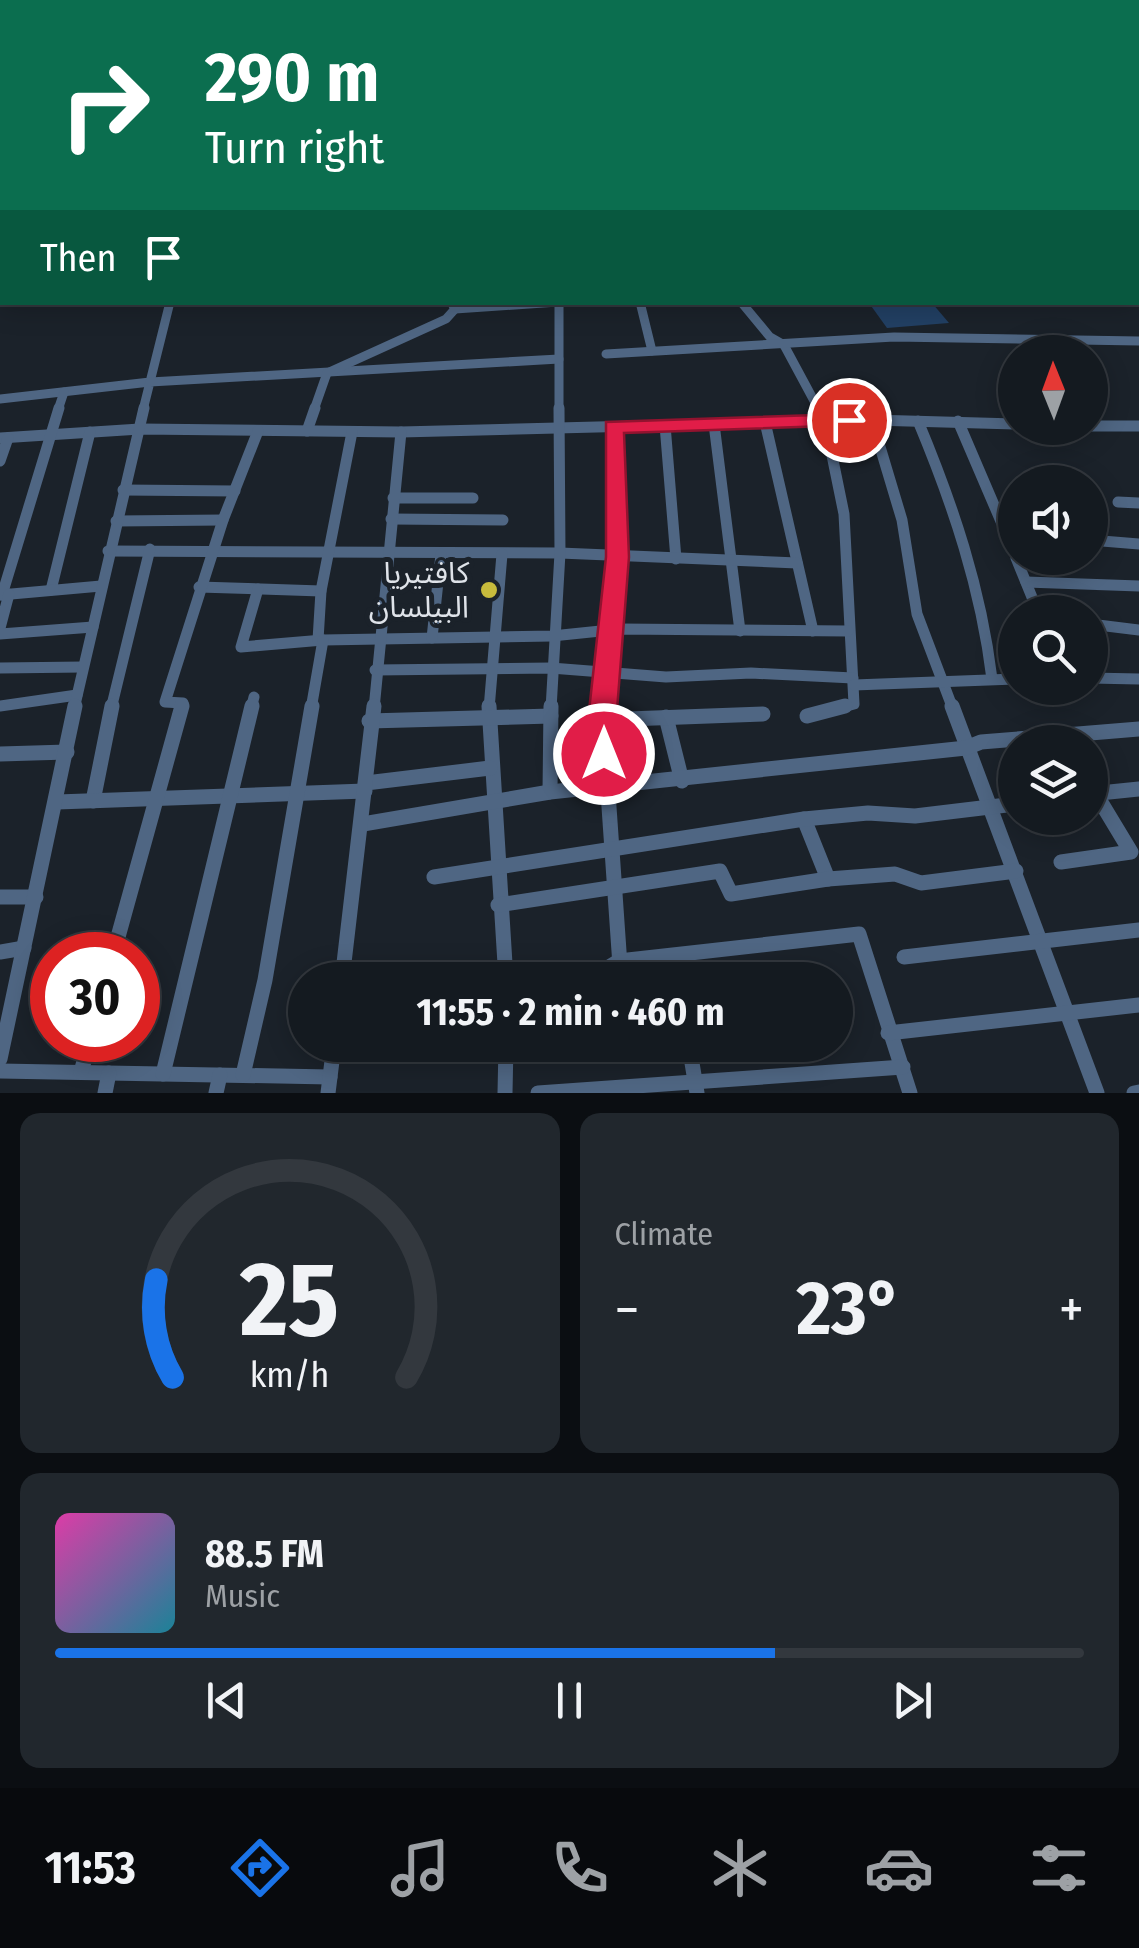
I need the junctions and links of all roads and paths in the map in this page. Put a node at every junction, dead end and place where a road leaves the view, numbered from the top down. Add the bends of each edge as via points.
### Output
1 (169, 305) edge
2 (480, 305) edge
3 (559, 305) edge
4 (641, 305) edge
5 (743, 305) edge
6 (453, 306) edge
7 (1139, 341) edge
8 (784, 345) junction
9 (652, 351) junction
10 (606, 354) dead end
11 (560, 359) junction
12 (327, 372) junction
13 (150, 382) junction
14 (64, 392) junction
15 (0, 399) edge
16 (872, 420) junction
17 (825, 421) junction
18 (918, 421) junction
19 (958, 421) junction
20 (765, 422) junction
21 (998, 423) edge
22 (714, 424) junction
23 (665, 425) junction
24 (1108, 426) edge
25 (1139, 426) edge
26 (614, 427) junction
27 (140, 428) junction
28 (560, 428) junction
29 (258, 430) junction
30 (307, 431) junction
31 (90, 432) junction
32 (352, 432) junction
33 (401, 432) junction
34 (49, 435) junction
35 (4, 438) edge
36 (0, 461) edge
37 (123, 490) junction
38 (234, 492) junction
39 (393, 498) junction
40 (473, 498) dead end
41 (1118, 502) dead end
42 (1139, 503) edge
43 (998, 506) edge
44 (390, 519) junction
45 (222, 520) junction
46 (503, 520) dead end
47 (116, 521) junction
48 (1108, 541) edge
49 (1139, 544) edge
50 (150, 549) junction
51 (214, 549) junction
52 (108, 551) junction
53 (329, 552) junction
54 (560, 552) junction
55 (387, 553) junction
56 (440, 554) junction
57 (502, 554) junction
58 (617, 557) junction
59 (676, 559) junction
60 (732, 561) junction
61 (797, 563) junction
62 (1023, 575) edge
63 (1026, 582) junction
64 (101, 586) junction
65 (1139, 586) edge
66 (200, 587) junction
67 (258, 589) junction
68 (51, 590) junction
69 (321, 591) junction
70 (4, 595) edge
71 (1031, 595) edge
72 (1108, 626) edge
73 (93, 627) junction
74 (740, 630) junction
75 (1139, 630) edge
76 (0, 631) edge
77 (814, 631) junction
78 (848, 631) junction
79 (610, 633) junction
80 (552, 636) junction
81 (493, 637) junction
82 (432, 638) junction
83 (378, 639) junction
84 (320, 640) junction
85 (83, 667) junction
86 (0, 668) edge
87 (492, 668) junction
88 (552, 668) junction
89 (375, 670) junction
90 (607, 674) junction
91 (1108, 678) edge
92 (992, 679) junction
93 (998, 679) edge
94 (1139, 679) edge
95 (944, 680) junction
96 (853, 681) junction
97 (77, 696) junction
98 (254, 697) dead end
99 (0, 706) edge
100 (764, 714) dead end
101 (551, 716) junction
102 (807, 716) dead end
103 (666, 718) junction
104 (488, 719) junction
105 (601, 720) junction
106 (369, 722) junction
107 (1139, 729) edge
108 (970, 746) junction
109 (66, 752) junction
110 (0, 754) edge
111 (490, 768) junction
112 (682, 781) junction
113 (366, 786) junction
114 (606, 788) junction
115 (1139, 789) edge
116 (550, 792) junction
117 (1108, 792) edge
118 (299, 794) junction
119 (229, 796) junction
120 (157, 800) junction
121 (57, 802) junction
122 (93, 802) junction
123 (492, 803) junction
124 (998, 806) edge
125 (993, 807) junction
126 (1108, 817) edge
127 (804, 818) junction
128 (362, 824) junction
129 (611, 851) junction
130 (1061, 862) dead end
131 (496, 867) junction
132 (1016, 871) junction
133 (434, 877) dead end
134 (828, 879) junction
135 (614, 890) junction
136 (0, 897) edge
137 (36, 897) junction
138 (498, 904) junction
139 (1139, 930) edge
140 (120, 932) edge
141 (1042, 940) junction
142 (24, 948) junction
143 (0, 952) edge
144 (904, 957) dead end
145 (619, 961) joint
146 (344, 962) edge
147 (504, 962) edge
148 (6, 1001) edge
149 (1139, 1006) edge
150 (1068, 1011) junction
151 (888, 1033) junction
152 (0, 1059) edge
153 (84, 1062) edge
154 (506, 1062) edge
155 (692, 1062) edge
156 (903, 1067) junction
157 (0, 1071) edge
158 (81, 1072) junction
159 (109, 1073) junction
160 (163, 1074) junction
161 (220, 1075) junction
162 (243, 1075) junction
163 (329, 1085) edge
164 (697, 1089) edge
165 (105, 1093) edge
166 (216, 1093) edge
167 (505, 1093) edge
168 (538, 1093) edge
169 (910, 1093) edge
170 (1097, 1093) edge

1 - 13 street
2 - 6 street
3 - 11 street
4 - 9 street
5 - 8 street
6 - 12 street via 446,318
7 - 8 street via 931,337
8 - 9 street
8 - 17 street
9 - 10 street
11 - 12 street
11 - 28 street
12 - 13 street
12 - 30 street
13 - 14 street
13 - 27 street
14 - 15 street
14 - 34 street
16 - 17 street
16 - 18 street
16 - 95 street via 902,520 917,614
17 - 20 street
17 - 78 street via 844,514
18 - 19 street
18 - 92 street via 968,550
19 - 21 street
19 - 43 street
20 - 22 street
20 - 61 street
22 - 23 street
22 - 60 street
23 - 26 street
23 - 59 street
24 - 25 street
26 - 28 street
26 - 58 street
27 - 29 street
27 - 31 street
27 - 37 street
28 - 33 street
28 - 54 street
29 - 30 street
29 - 38 street
30 - 32 street
31 - 34 street
31 - 68 street
32 - 33 street
32 - 53 street
33 - 39 street
34 - 35 street
34 - 70 street
35 - 36 street
37 - 38 street
37 - 47 street
38 - 45 street
39 - 40 street
39 - 44 street
41 - 42 street
44 - 46 street
44 - 55 street
45 - 47 street
45 - 51 street
47 - 52 street
48 - 49 street
50 - 51 street
50 - 52 street
50 - 122 street
51 - 53 street
51 - 66 street
52 - 64 street
53 - 55 street
53 - 69 street
54 - 57 street
54 - 58 street
54 - 80 street
55 - 56 street
55 - 83 street
56 - 57 street
56 - 82 street
57 - 81 street
58 - 59 street
58 - 79 street
59 - 60 street
60 - 61 street
60 - 74 street
61 - 77 street
62 - 63 street
63 - 65 street
63 - 71 street
64 - 68 street
64 - 73 street
66 - 67 street
66 - 120 street via 165,702 183,702
67 - 69 street
67 - 84 street via 241,647
68 - 70 street
69 - 84 street
70 - 76 street
72 - 75 street
73 - 76 street
73 - 85 street
74 - 77 street
74 - 79 street
77 - 78 street
78 - 96 street
79 - 80 street
79 - 90 street
80 - 81 street
80 - 88 street
81 - 82 street
81 - 87 street
82 - 83 street
83 - 84 street
83 - 89 street
84 - 118 street
85 - 86 street
85 - 97 street
87 - 88 street
87 - 89 street
87 - 104 street
88 - 90 street
88 - 101 street
89 - 106 street
90 - 96 street
90 - 105 street
91 - 94 street
92 - 93 street
92 - 95 street
95 - 96 street
95 - 108 street
96 - 102 street via 854,704
97 - 99 street
97 - 109 street
98 - 119 street
100 - 103 street
101 - 104 street
101 - 116 street
103 - 105 street
103 - 112 street
104 - 106 street
104 - 111 street
105 - 114 street
106 - 113 street
107 - 108 street
108 - 112 street
108 - 125 street
109 - 110 street
109 - 121 street
111 - 113 street
111 - 123 street
112 - 114 street
113 - 118 street
113 - 128 street
114 - 116 street
114 - 129 street
115 - 117 street
116 - 123 street
118 - 119 street
118 - 162 street
119 - 120 street
119 - 160 street
120 - 122 street
120 - 140 street
121 - 122 street
121 - 137 street
123 - 128 street
123 - 131 street
124 - 125 street
125 - 127 street
125 - 132 street
126 - 130 street via 1131,852
127 - 129 street
127 - 134 street
128 - 146 street
129 - 131 street
129 - 135 street
131 - 133 street
131 - 138 street
132 - 134 street via 921,883 895,874
132 - 141 street
134 - 135 street via 730,894 720,871
135 - 138 street
135 - 145 street
136 - 137 street
137 - 142 street
138 - 147 street
139 - 141 street
141 - 144 street
141 - 150 street
142 - 143 street
142 - 148 street
145 - 151 street via 859,934
148 - 152 street
149 - 150 street
150 - 151 street
150 - 170 street
151 - 156 street
153 - 158 street
154 - 167 street
155 - 164 street
156 - 164 street
156 - 169 street
157 - 158 street
158 - 159 street
159 - 160 street
159 - 165 street
160 - 161 street
161 - 162 street
161 - 166 street
162 - 163 street
164 - 168 street

